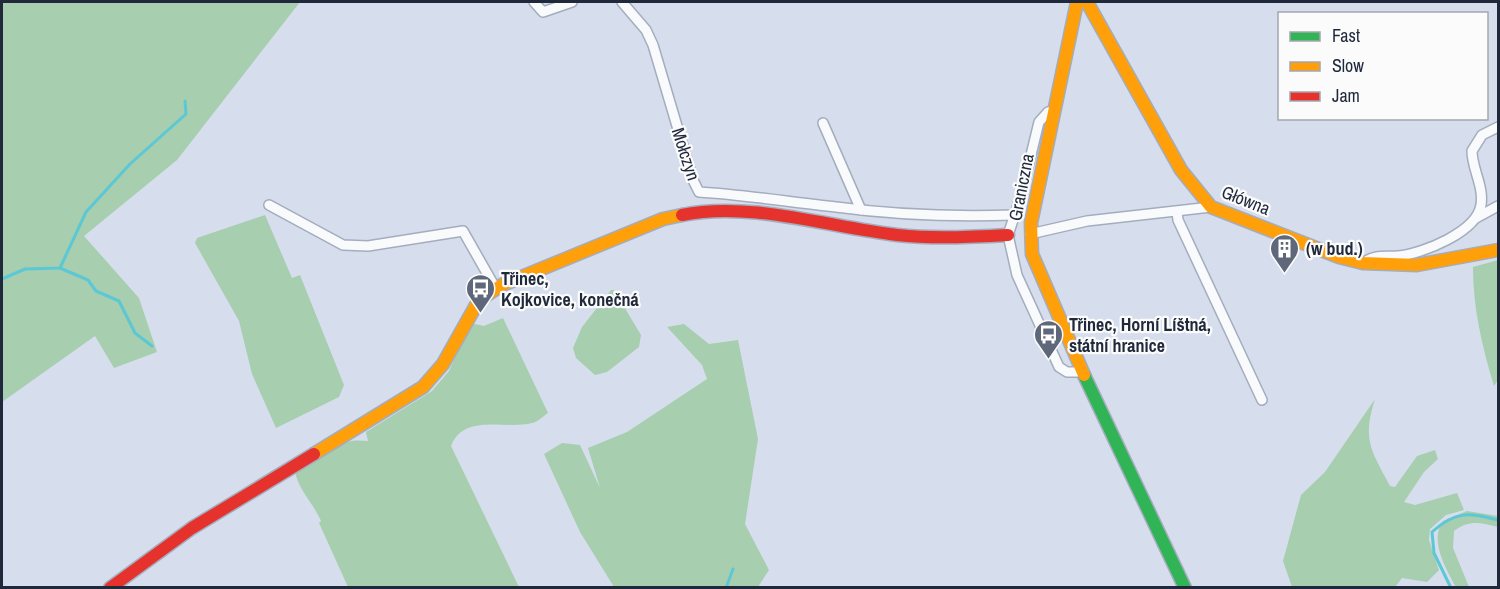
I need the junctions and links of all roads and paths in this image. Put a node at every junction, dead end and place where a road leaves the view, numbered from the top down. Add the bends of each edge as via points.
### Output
1 (534, 2) edge
2 (572, 2) edge
3 (622, 2) edge
4 (1077, 2) edge
5 (1087, 2) edge
6 (1054, 111) junction
7 (823, 123) dead end
8 (1498, 127) edge
9 (269, 205) dead end
10 (1498, 206) edge
11 (1210, 207) junction
12 (861, 210) junction
13 (1177, 212) junction
14 (1014, 215) junction
15 (1476, 218) junction
16 (1030, 234) junction
17 (1008, 235) junction
18 (1498, 250) edge
19 (1363, 262) junction
20 (1044, 284) junction
21 (496, 289) junction
22 (1025, 292) junction
23 (1082, 372) junction
24 (1262, 400) dead end
25 (111, 588) edge
26 (1185, 588) edge

1 - 2 street via 543,12
3 - 12 street, Mołczyn via 646,30 653,45 699,192
4 - 6 street, Graniczna
5 - 11 street, Główna via 1182,170
6 - 14 street via 1039,122
6 - 16 street, Graniczna
7 - 12 street
8 - 15 street via 1482,135 1472,151 1481,193
9 - 21 street via 343,245 368,246 463,231
10 - 15 street
11 - 13 street, Graniczna
11 - 19 street, Główna
12 - 14 street, Mołczyn via 944,216
13 - 16 street, Graniczna via 1087,221
13 - 24 street
14 - 17 street
15 - 19 street via 1455,235 1417,253 1372,256
16 - 20 street via 1032,254
17 - 21 street via 897,235 764,214 697,212 625,233
17 - 22 street
18 - 19 street, Główna via 1417,265
20 - 22 street
20 - 23 street
21 - 25 street via 479,300 443,364 423,387 192,528
22 - 23 street via 1059,367 1067,372
23 - 26 street

